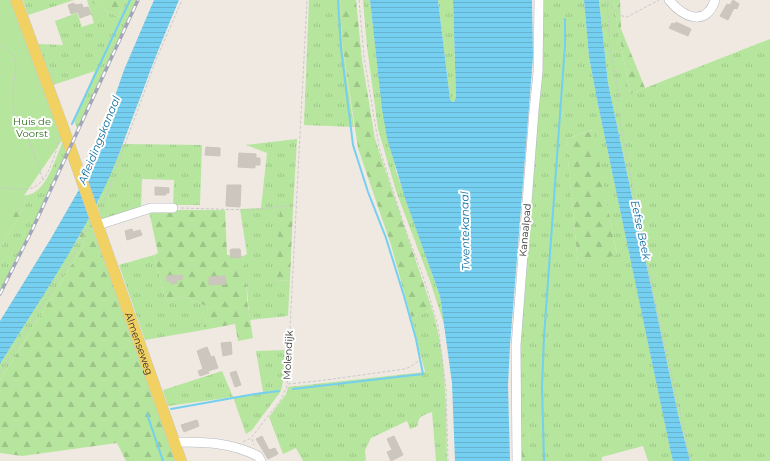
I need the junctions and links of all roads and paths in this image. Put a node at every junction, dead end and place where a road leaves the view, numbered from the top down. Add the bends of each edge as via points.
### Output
1 (16, 0) edge
2 (182, 0) edge
3 (308, 0) edge
4 (359, 0) edge
5 (539, 0) edge
6 (607, 0) edge
7 (659, 0) edge
8 (669, 0) edge
9 (715, 0) edge
10 (0, 44) edge
11 (64, 130) junction
12 (43, 180) junction
13 (0, 188) edge
14 (296, 205) junction
15 (173, 208) joint
16 (96, 220) junction
17 (421, 359) dead end
18 (0, 372) edge
19 (287, 384) junction
20 (174, 442) junction
21 (233, 446) junction
22 (181, 461) edge
23 (260, 461) edge
24 (448, 461) edge
25 (517, 461) edge
26 (690, 461) edge

1 - 11 main road, Almenseweg
2 - 16 path via 156,60 103,203 100,218
3 - 14 path, Molendijk
4 - 24 path via 364,57 379,147 438,326 446,388
5 - 25 street, Kanaalpad via 538,72 516,346
6 - 7 path via 616,13 628,17
6 - 26 path via 610,48 619,95 617,106 650,278
8 - 9 street via 686,15 695,18 706,14
10 - 12 path via 13,55 16,65 14,112 28,137
11 - 12 path
11 - 16 main road, Almenseweg
12 - 13 path via 28,189
14 - 15 path via 250,210
14 - 19 path, Molendijk
15 - 16 street via 151,208
16 - 18 path via 87,229
16 - 20 main road, Almenseweg
17 - 19 path via 410,368
19 - 21 path, Molendijk via 283,395 252,438
20 - 21 street
20 - 22 main road, Almenseweg
21 - 23 street via 258,456

